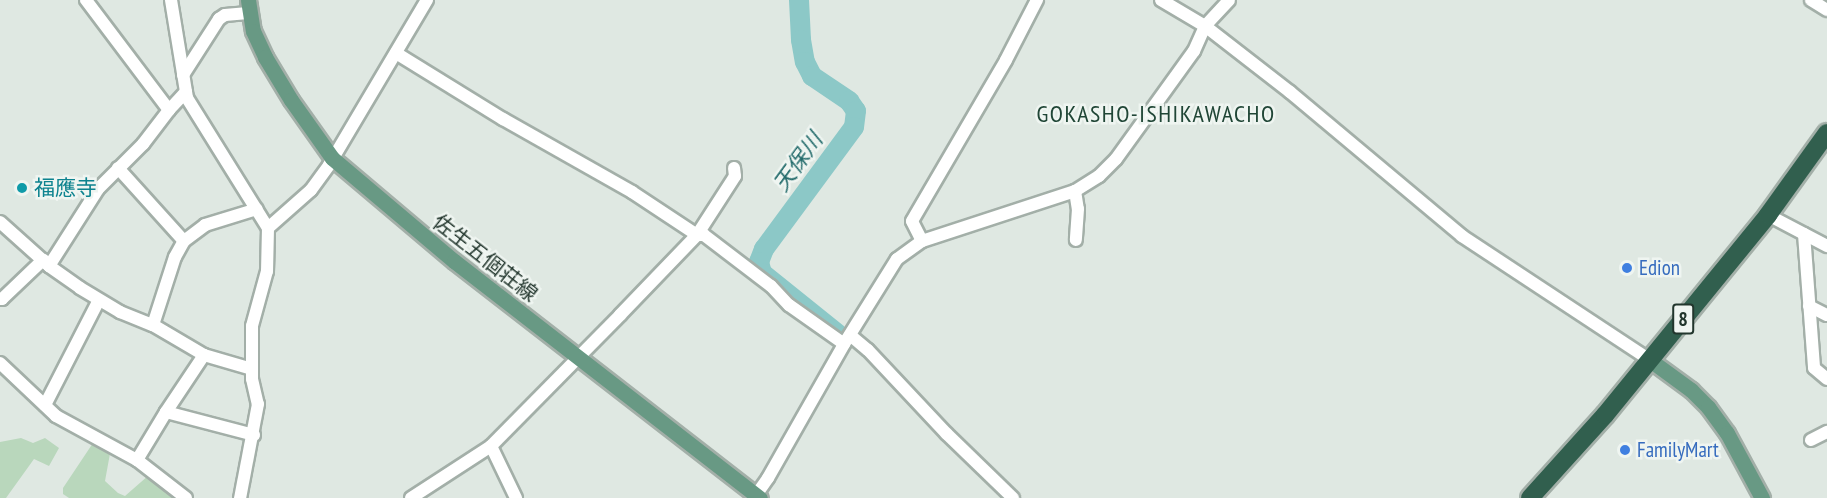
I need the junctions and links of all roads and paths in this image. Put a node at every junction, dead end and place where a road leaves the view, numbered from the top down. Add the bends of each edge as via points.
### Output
1 (86, 0) edge
2 (171, 0) edge
3 (427, 0) edge
4 (1037, 0) edge
5 (1161, 0) edge
6 (1229, 0) edge
7 (1811, 0) edge
8 (248, 6) edge
9 (1827, 10) edge
10 (1205, 26) junction
11 (396, 53) junction
12 (183, 75) junction
13 (186, 92) junction
14 (169, 110) junction
15 (1827, 133) edge
16 (332, 158) junction
17 (118, 168) junction
18 (734, 168) dead end
19 (1075, 191) junction
20 (257, 209) junction
21 (1768, 214) junction
22 (0, 222) edge
23 (268, 228) junction
24 (1804, 234) junction
25 (697, 235) junction
26 (1076, 240) dead end
27 (922, 241) junction
28 (184, 242) junction
29 (1827, 246) edge
30 (46, 263) junction
31 (1, 300) edge
32 (99, 300) junction
33 (1809, 306) junction
34 (1827, 315) edge
35 (153, 325) junction
36 (847, 339) junction
37 (204, 355) junction
38 (576, 358) junction
39 (1650, 360) junction
40 (0, 363) edge
41 (252, 369) junction
42 (1827, 379) edge
43 (45, 405) junction
44 (166, 412) junction
45 (1827, 432) edge
46 (254, 435) junction
47 (1811, 440) dead end
48 (491, 446) junction
49 (137, 459) junction
50 (757, 497) edge
51 (186, 498) edge
52 (240, 498) edge
53 (411, 498) edge
54 (516, 498) edge
55 (1012, 498) edge
56 (1530, 498) edge
57 (1762, 498) edge

1 - 14 street
2 - 12 street
3 - 11 street
4 - 27 street via 912,221
5 - 10 street
6 - 10 street
7 - 9 street
8 - 12 street via 219,19
8 - 16 main road, 佐生五個荘線 via 253,31 265,57
10 - 19 street via 1194,51 1116,159 1099,177
10 - 39 street via 1462,236
11 - 16 street
11 - 25 street via 632,192
12 - 13 street
13 - 14 street
13 - 20 street
14 - 17 street
15 - 21 highway, 8
16 - 23 street via 311,190
16 - 38 main road, 佐生五個荘線
17 - 28 street
17 - 30 street via 98,189
18 - 25 street via 735,176
19 - 26 street
19 - 27 street
20 - 23 street
20 - 28 street via 205,225
21 - 24 street
21 - 39 highway, 8
22 - 30 street
23 - 41 street via 267,271 252,326
24 - 29 street
24 - 33 street
25 - 36 street via 704,235 722,248 789,305
25 - 38 street
27 - 36 street via 897,259
28 - 35 street via 175,257
30 - 31 street
30 - 32 street
32 - 35 street
32 - 43 street
33 - 34 street
33 - 42 street via 1814,368
35 - 37 street
36 - 50 street
36 - 55 street via 868,350
37 - 41 street
37 - 44 street
38 - 48 street
38 - 50 main road, 佐生五個荘線
39 - 56 highway, 8
39 - 57 main road via 1708,407
40 - 43 street
41 - 46 street via 258,404
43 - 49 street via 56,417
44 - 46 street
44 - 49 street
45 - 47 street
46 - 52 street
48 - 53 street
48 - 54 street
49 - 51 street

